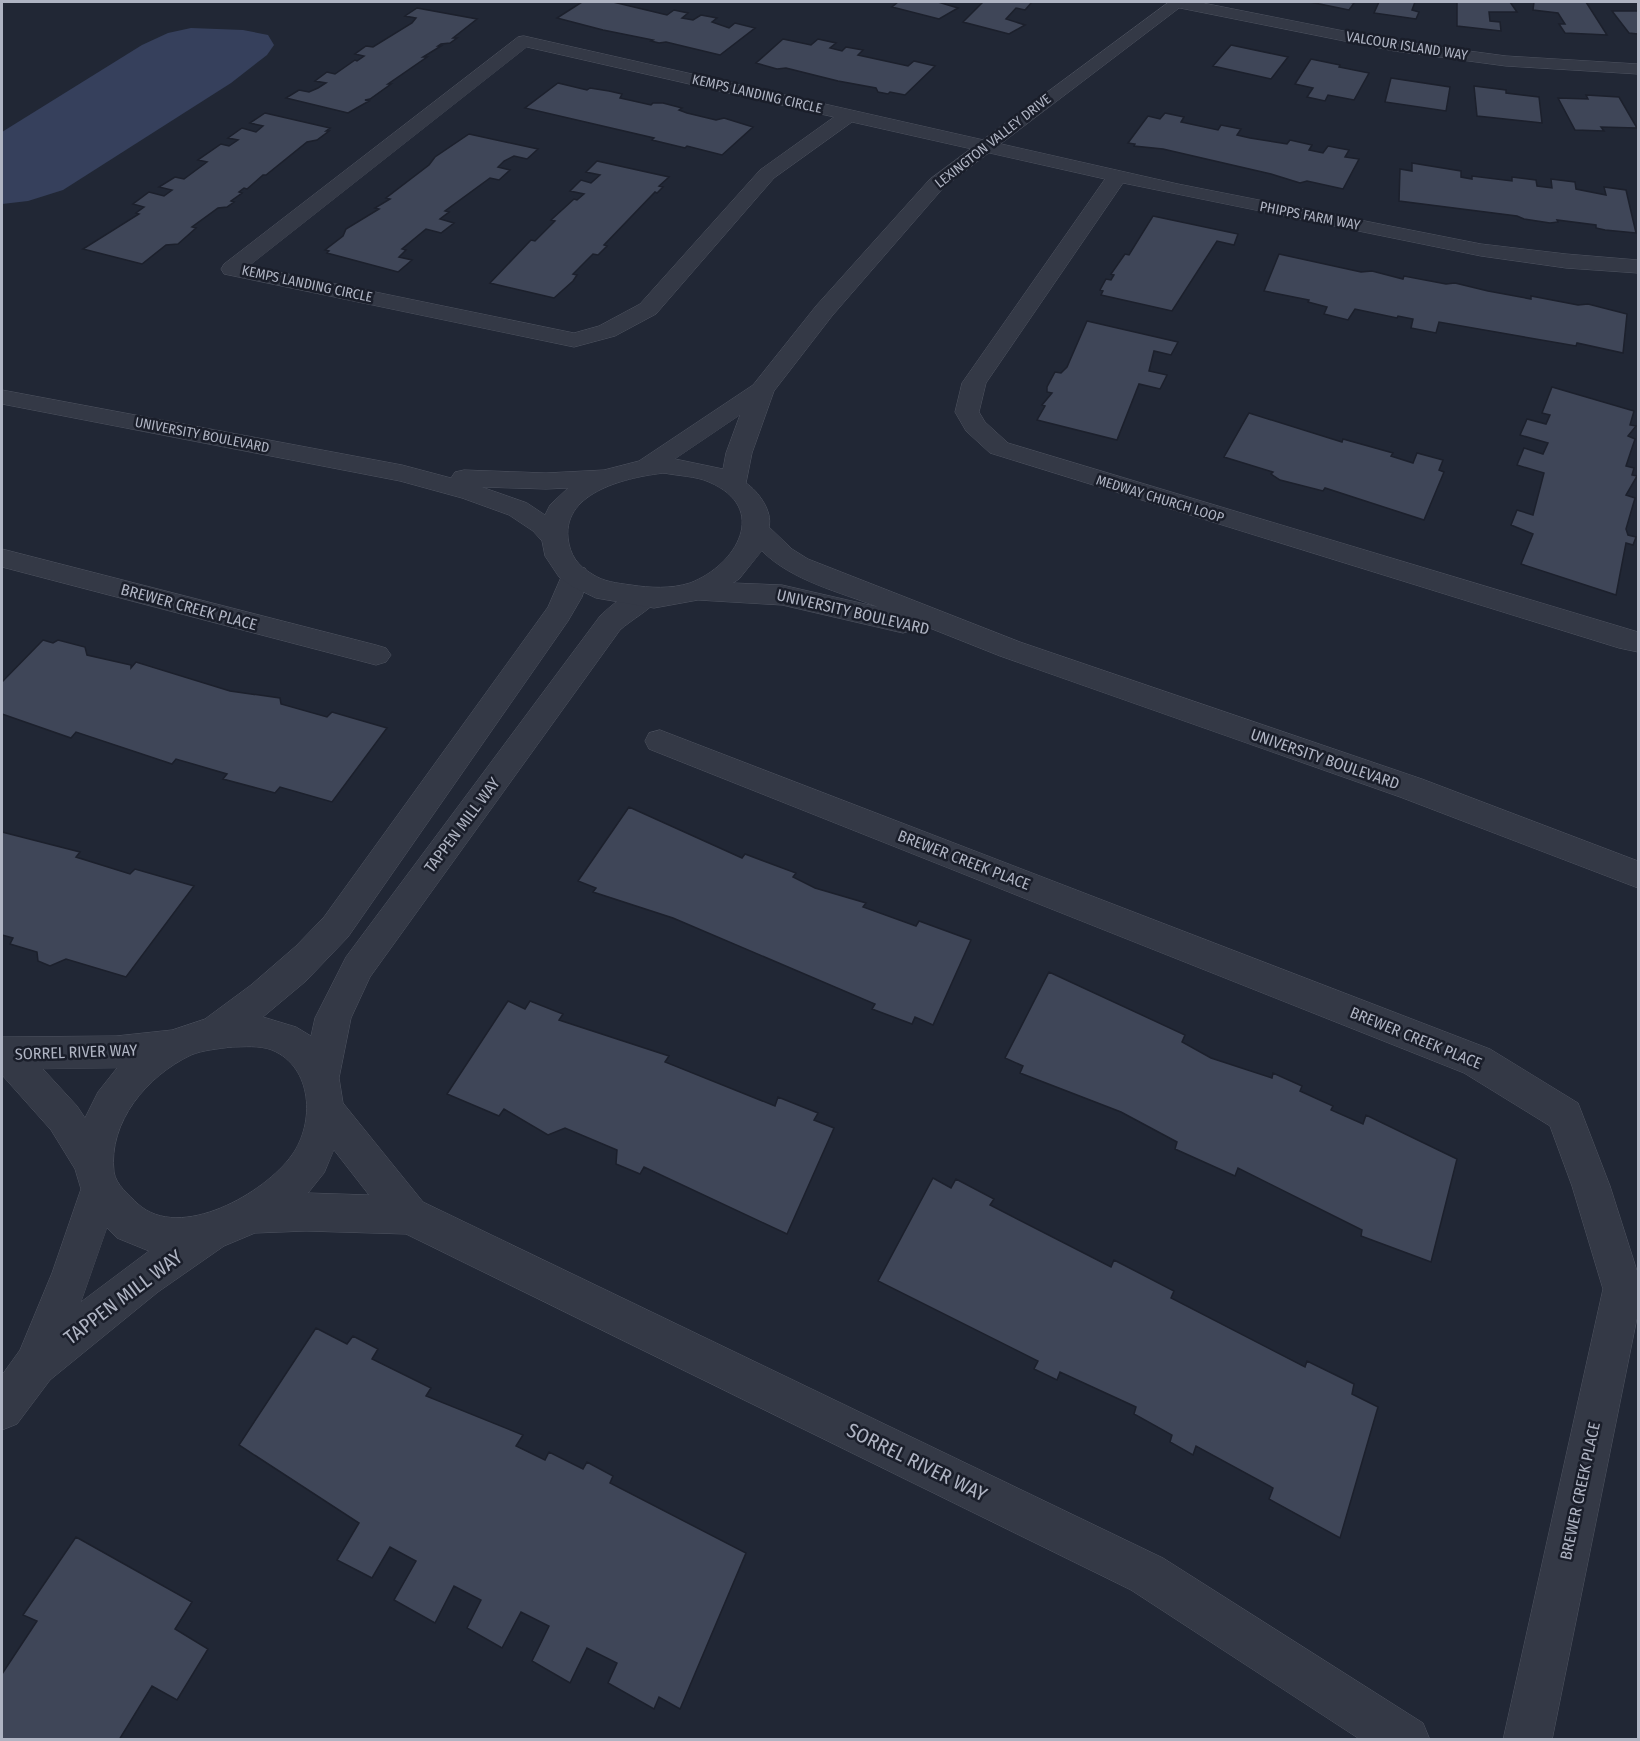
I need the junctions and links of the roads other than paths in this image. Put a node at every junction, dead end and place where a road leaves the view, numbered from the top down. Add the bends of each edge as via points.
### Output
1 (1177, 2) edge
2 (1638, 69) edge
3 (849, 115) junction
4 (986, 147) junction
5 (1117, 177) junction
6 (1638, 266) edge
7 (762, 390) junction
8 (2, 397) edge
9 (648, 466) junction
10 (402, 473) junction
11 (605, 477) junction
12 (733, 484) junction
13 (758, 531) junction
14 (554, 538) junction
15 (2, 558) edge
16 (574, 575) junction
17 (694, 591) junction
18 (645, 598) junction
19 (1638, 642) edge
20 (1010, 649) junction
21 (376, 656) dead end
22 (660, 741) dead end
23 (1638, 875) edge
24 (216, 1032) junction
25 (181, 1043) junction
26 (4, 1054) edge
27 (324, 1093) junction
28 (98, 1179) junction
29 (254, 1214) junction
30 (410, 1215) junction
31 (213, 1231) junction
32 (35, 1365) junction
33 (2, 1409) edge
34 (1406, 1740) edge
35 (1527, 1740) edge

1 - 2 street, VALCOUR ISLAND WAY via 1394,46 1506,61
1 - 4 street, LEXINGTON VALLEY DRIVE
3 - 3 street, KEMPS LANDING CIRCLE via 767,174 648,309 607,331 574,340 232,269 524,41
3 - 4 street, KEMPS LANDING CIRCLE
4 - 5 street, PHIPPS FARM WAY
4 - 7 street, LEXINGTON VALLEY DRIVE via 937,183 824,311
5 - 6 street, PHIPPS FARM WAY via 1482,250
5 - 19 street, MEDWAY CHURCH LOOP via 975,384 967,412 975,426 999,448
7 - 9 street, LEXINGTON VALLEY DRIVE
7 - 12 street, LEXINGTON VALLEY DRIVE via 739,453
8 - 10 street, UNIVERSITY BOULEVARD
9 - 11 street
9 - 12 street via 694,468
10 - 11 street, UNIVERSITY BOULEVARD via 523,481
10 - 14 street, UNIVERSITY BOULEVARD via 518,509
11 - 14 street via 571,498 558,517
12 - 13 street via 755,510
13 - 17 street via 751,551 734,570
13 - 20 street, UNIVERSITY BOULEVARD via 798,565
14 - 16 street via 560,558
15 - 21 street, BREWER CREEK PLACE
16 - 18 street via 598,589
16 - 24 street via 558,614 336,927 285,980
17 - 18 street
17 - 20 street, UNIVERSITY BOULEVARD via 793,597
18 - 27 street, TAPPEN MILL WAY via 610,623 358,967 333,1018
20 - 23 street, UNIVERSITY BOULEVARD via 1411,788
22 - 35 street, BREWER CREEK PLACE via 1477,1061 1565,1115 1623,1288
24 - 25 street
24 - 27 street, SORREL RIVER WAY via 251,1029 282,1037 306,1054
25 - 26 street, SORREL RIVER WAY via 116,1052
25 - 28 street, TAPPEN MILL WAY via 148,1063 120,1090 101,1124 93,1160
26 - 28 street, SORREL RIVER WAY via 64,1118
27 - 29 street, TAPPEN MILL WAY via 320,1141 301,1174
27 - 30 street, SORREL RIVER WAY
28 - 31 street, SORREL RIVER WAY via 120,1217 151,1234 191,1236
28 - 32 street, TAPPEN MILL WAY via 72,1273
29 - 30 street, SORREL RIVER WAY
29 - 31 street
30 - 34 street, SORREL RIVER WAY via 1147,1574
31 - 32 street, TAPPEN MILL WAY via 144,1278
32 - 33 street, TAPPEN MILL WAY

